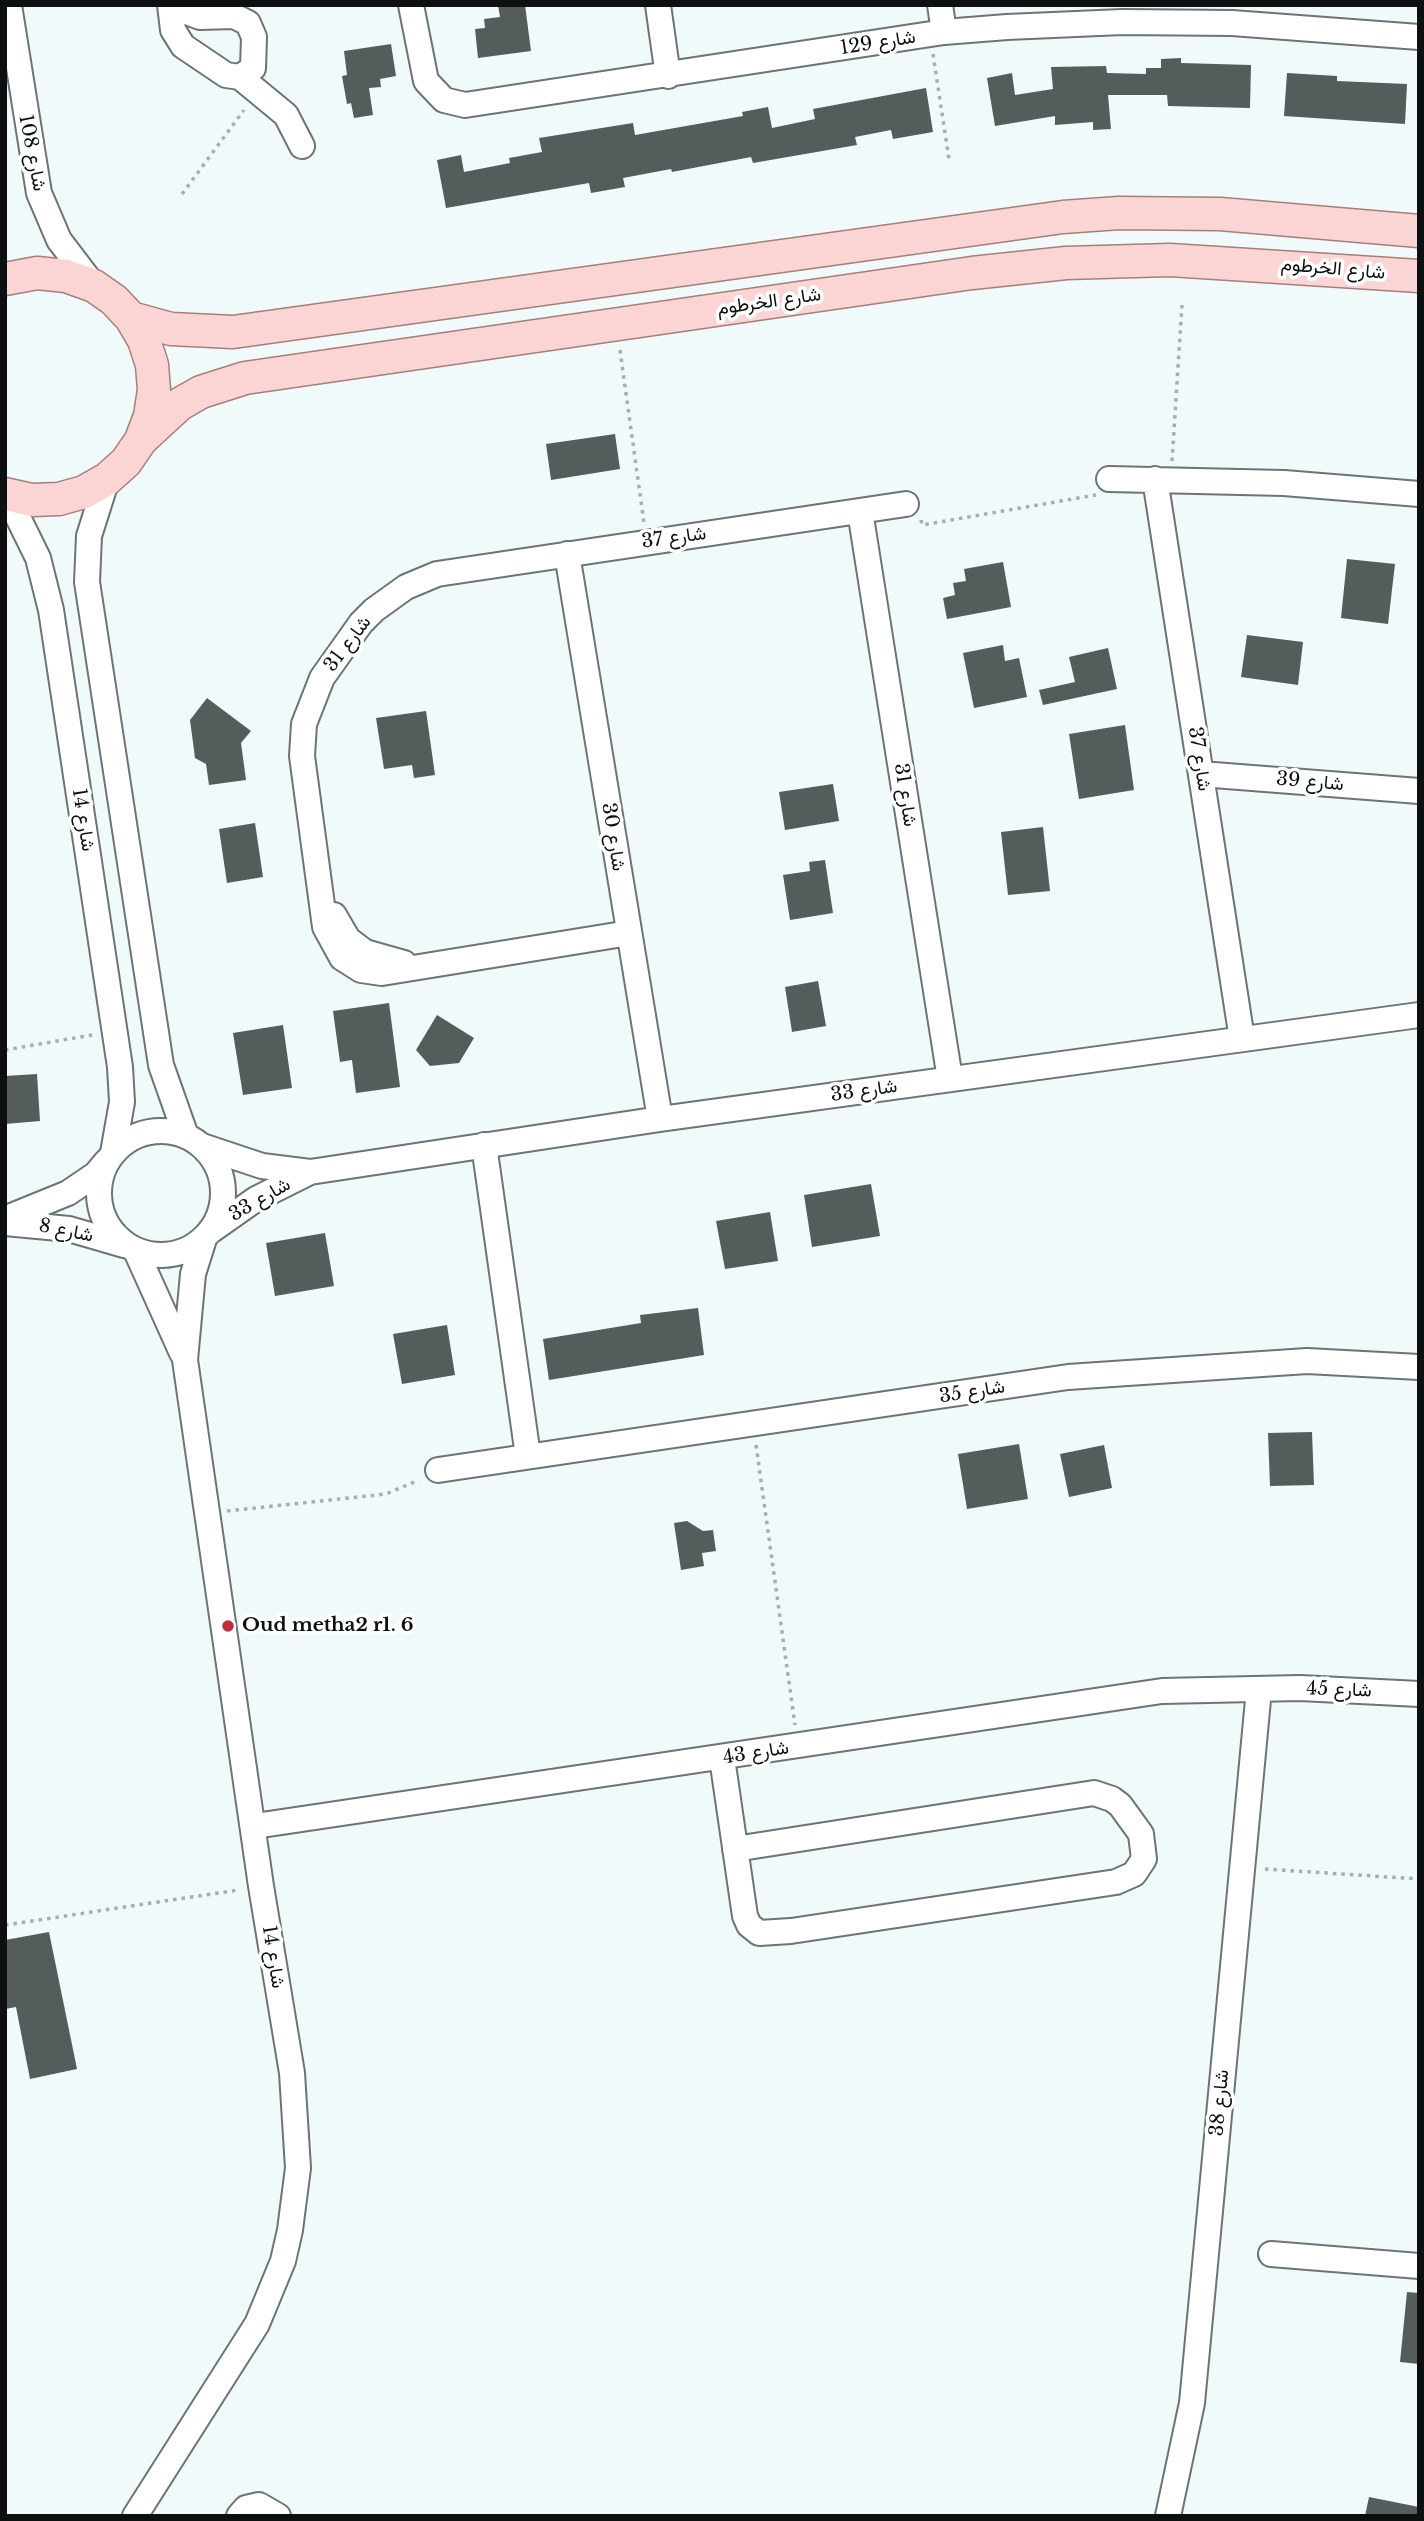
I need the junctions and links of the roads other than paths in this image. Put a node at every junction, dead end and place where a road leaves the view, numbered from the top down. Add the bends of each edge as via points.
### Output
1 (9, 5) edge
2 (170, 5) edge
3 (179, 5) edge
4 (411, 5) edge
5 (658, 5) edge
6 (940, 5) edge
7 (1186, 14) edge
8 (937, 34) junction
9 (1419, 37) edge
10 (668, 76) junction
11 (249, 84) junction
12 (302, 146) dead end
13 (1419, 231) edge
14 (1419, 276) edge
15 (5, 279) edge
16 (94, 286) junction
17 (131, 318) junction
18 (141, 440) junction
19 (107, 479) junction
20 (1163, 479) junction
21 (1104, 483) road end
22 (6, 494) edge
23 (1419, 495) edge
24 (913, 509) road end
25 (860, 511) junction
26 (567, 554) junction
27 (1201, 774) junction
28 (1419, 791) edge
29 (629, 933) junction
30 (1419, 1015) edge
31 (1242, 1039) junction
32 (950, 1079) junction
33 (660, 1119) junction
34 (194, 1141) junction
35 (484, 1145) junction
36 (110, 1157) junction
37 (310, 1172) junction
38 (5, 1221) edge
39 (207, 1235) junction
40 (131, 1248) junction
41 (185, 1360) junction
42 (1419, 1367) edge
43 (528, 1456) junction
44 (438, 1470) road end
45 (1259, 1689) junction
46 (1419, 1695) edge
47 (722, 1758) junction
48 (255, 1826) junction
49 (735, 1849) junction
50 (1270, 2254) dead end
51 (1419, 2266) edge
52 (135, 2516) edge
53 (239, 2516) edge
54 (278, 2516) edge
55 (1168, 2516) edge

1 - 16 street, شارع 108 via 39,193 59,240
2 - 11 street via 173,30 183,46 226,75
3 - 11 street via 200,17 234,16 248,23 254,37
4 - 10 street, شارع 129 via 426,81 438,96 455,104
5 - 10 street
6 - 8 street
7 - 8 street, شارع 129
7 - 9 street, شارع 129
8 - 10 street, شارع 129
11 - 12 street via 291,121
13 - 17 main road via 1220,214 1119,213 233,332 171,329
14 - 18 main road, شارع الخرطوم via 1227,261 1066,263 972,273 245,378 180,404
15 - 16 main road via 37,273 66,276
16 - 17 main road
17 - 18 main road via 152,365 154,390
18 - 19 main road
19 - 22 main road via 59,499 32,500
19 - 34 street, شارع 14 via 89,536 87,582 161,1065
20 - 21 street
20 - 23 street via 1284,483
20 - 27 street, شارع 37
22 - 36 street, شارع 14 via 38,558 51,610 122,1102
24 - 25 street, شارع 37
25 - 26 street, شارع 37
25 - 32 street, شارع 31
26 - 29 street, شارع 30
26 - 29 street, شارع 31 via 436,574 390,598 360,623 322,678 304,724 302,756 319,879 348,939 379,957 428,964
27 - 28 street, شارع 39
27 - 31 street, شارع 37
29 - 33 street, شارع 30
30 - 31 street, شارع 33
31 - 32 street, شارع 33
32 - 33 street, شارع 33
33 - 35 street, شارع 33
34 - 36 street via 163,1131 139,1134
34 - 37 street, شارع 33 via 262,1166
34 - 39 street via 214,1160 221,1177 220,1214
35 - 37 street, شارع 33
35 - 43 street
36 - 38 street, شارع 8 via 96,1174 68,1193
36 - 40 street via 100,1179 103,1216 112,1232
37 - 39 street, شارع 33 via 256,1199
38 - 40 street, شارع 8 via 45,1224
39 - 40 street via 172,1255
39 - 41 street, شارع 14 via 190,1296
40 - 41 street, شارع 14
41 - 48 street, شارع 14
42 - 43 street, شارع 35 via 1307,1361 1068,1377
43 - 44 street, شارع 35
45 - 46 street, شارع 45
45 - 47 street, شارع 43 via 1123,1696
45 - 55 street, شارع 38 via 1192,2403
47 - 48 street, شارع 43
47 - 49 street
48 - 52 street, شارع 14 via 297,2124 298,2168 290,2230 257,2324
49 - 49 street via 1083,1793 1112,1799 1140,1834 1144,1859 1126,1879 1116,1882 766,1934 746,1921
50 - 51 street
53 - 54 street via 246,2508 259,2505

